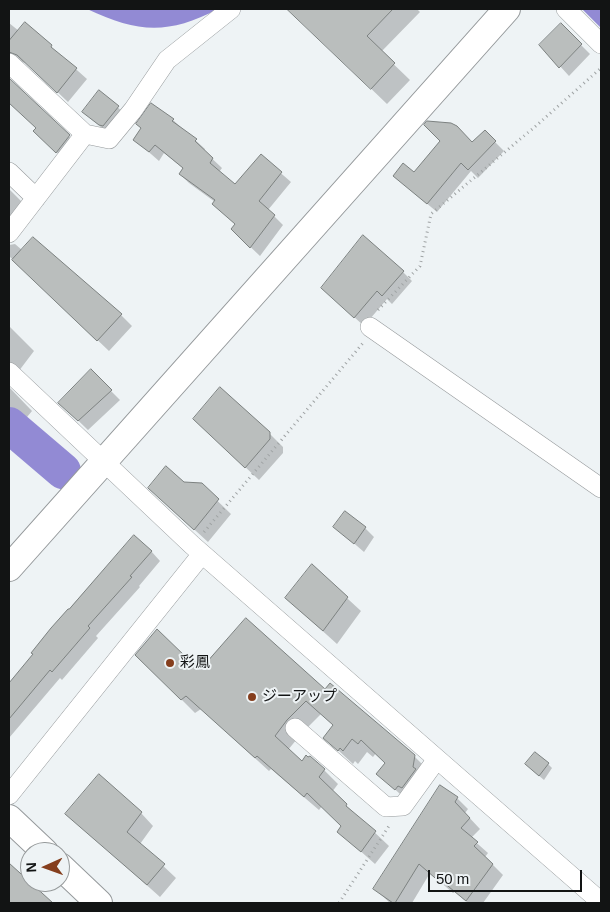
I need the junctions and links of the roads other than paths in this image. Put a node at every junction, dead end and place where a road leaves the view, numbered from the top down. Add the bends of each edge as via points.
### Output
1 (231, 9) edge
2 (507, 9) edge
3 (566, 9) edge
4 (601, 44) edge
5 (9, 63) edge
6 (86, 134) junction
7 (9, 172) edge
8 (36, 198) junction
9 (9, 233) edge
10 (370, 327) road end
11 (9, 372) edge
12 (104, 461) junction
13 (601, 488) edge
14 (197, 550) junction
15 (9, 568) edge
16 (295, 728) dead end
17 (437, 759) junction
18 (9, 794) edge
19 (9, 818) edge
20 (34, 842) edge
21 (70, 875) edge
22 (601, 902) edge
23 (99, 903) edge

1 - 6 street via 167,60 109,139
2 - 12 street
3 - 4 street
5 - 6 street
6 - 8 street
7 - 8 street
8 - 9 street
10 - 13 street
11 - 12 street
12 - 14 street
12 - 15 street
14 - 17 street
14 - 18 street
16 - 17 street via 386,807 403,806
17 - 22 street
19 - 20 street
21 - 23 street

